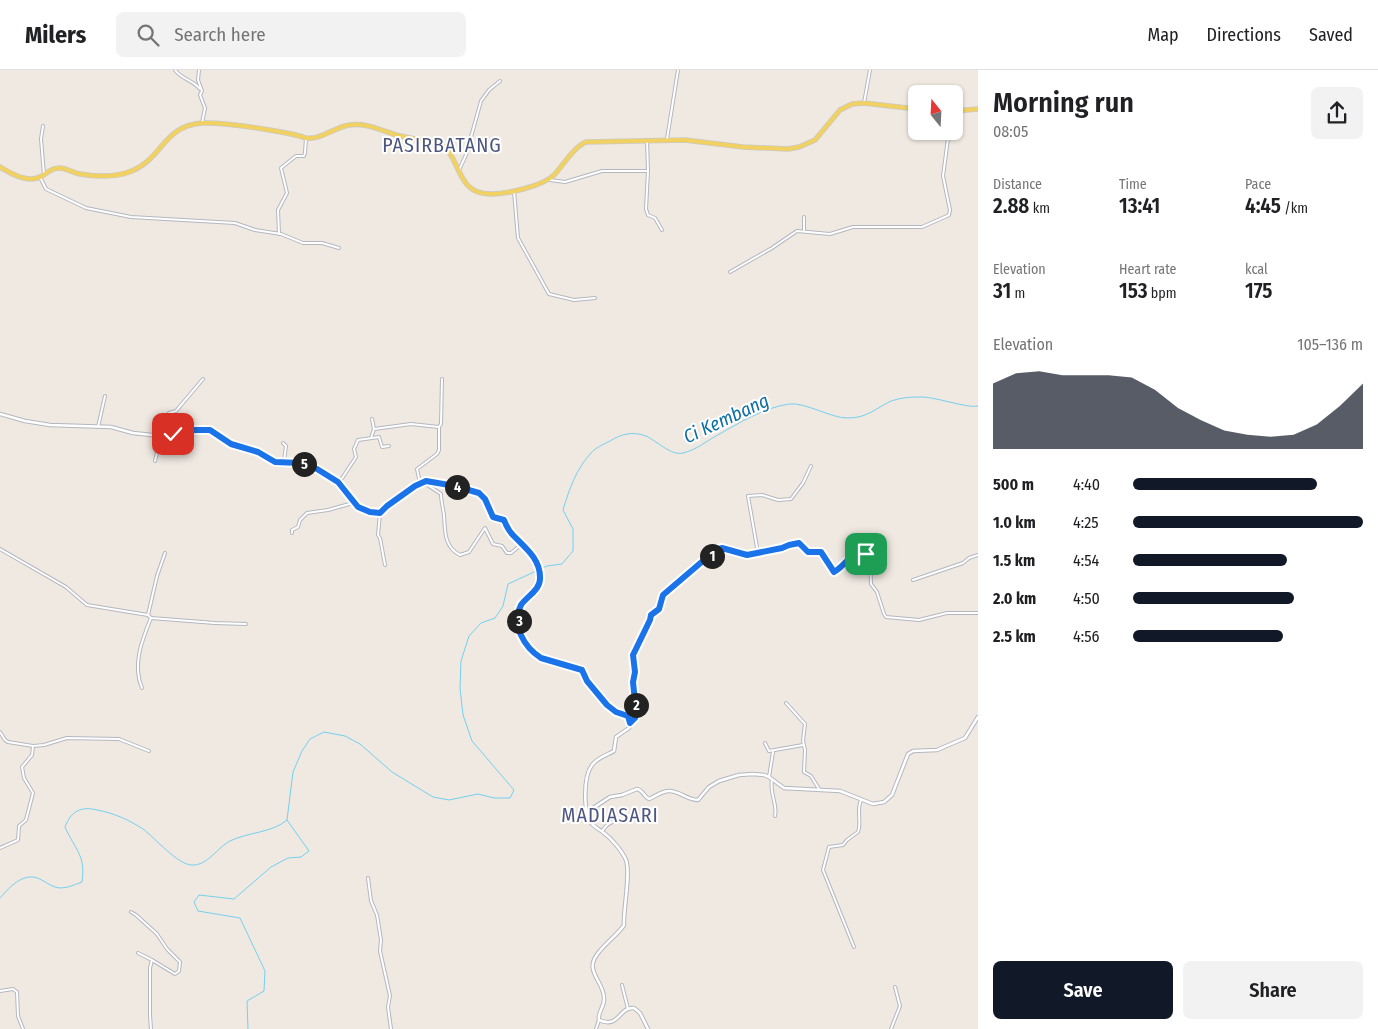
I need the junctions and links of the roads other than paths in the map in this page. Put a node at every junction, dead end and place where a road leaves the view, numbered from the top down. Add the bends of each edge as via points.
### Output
1 (175, 70) edge
2 (199, 70) edge
3 (678, 70) edge
4 (870, 70) edge
5 (500, 81) dead end
6 (202, 91) junction
7 (864, 103) junction
8 (908, 108) edge
9 (978, 109) edge
10 (963, 111) edge
11 (202, 123) junction
12 (43, 126) dead end
13 (306, 138) junction
14 (647, 140) junction
15 (667, 140) junction
16 (948, 140) edge
17 (0, 167) edge
18 (648, 171) junction
19 (458, 172) junction
20 (42, 176) junction
21 (548, 180) junction
22 (514, 190) junction
23 (804, 217) dead end
24 (662, 230) dead end
25 (804, 230) junction
26 (279, 234) junction
27 (339, 248) dead end
28 (730, 272) dead end
29 (595, 298) dead end
30 (203, 379) dead end
31 (442, 379) dead end
32 (105, 396) dead end
33 (0, 414) edge
34 (372, 419) dead end
35 (98, 427) junction
36 (439, 427) junction
37 (374, 429) junction
38 (161, 436) junction
39 (371, 438) junction
40 (283, 443) dead end
41 (389, 446) dead end
42 (155, 461) dead end
43 (284, 463) junction
44 (811, 466) dead end
45 (422, 482) junction
46 (339, 483) junction
47 (354, 503) junction
48 (380, 513) junction
49 (292, 533) dead end
50 (522, 544) junction
51 (0, 549) edge
52 (165, 553) dead end
53 (758, 553) junction
54 (978, 556) edge
55 (384, 565) dead end
56 (913, 580) dead end
57 (978, 613) edge
58 (148, 615) junction
59 (151, 618) junction
60 (246, 624) dead end
61 (142, 688) dead end
62 (786, 703) dead end
63 (978, 717) edge
64 (630, 723) junction
65 (0, 732) edge
66 (765, 743) dead end
67 (804, 744) junction
68 (33, 746) junction
69 (149, 751) dead end
70 (773, 751) junction
71 (770, 778) junction
72 (819, 790) junction
73 (862, 799) junction
74 (586, 812) junction
75 (774, 816) dead end
76 (616, 820) dead end
77 (602, 831) junction
78 (0, 848) edge
79 (368, 878) dead end
80 (130, 912) dead end
81 (854, 947) dead end
82 (138, 953) dead end
83 (152, 960) junction
84 (622, 985) dead end
85 (895, 986) dead end
86 (0, 991) edge
87 (628, 1009) junction
88 (599, 1020) junction
89 (23, 1029) edge
90 (151, 1029) edge
91 (391, 1029) edge
92 (596, 1029) edge
93 (648, 1029) edge
94 (891, 1029) edge

1 - 6 street
2 - 6 street
3 - 15 street
4 - 7 street
5 - 19 street via 481,101
6 - 11 street via 200,95 205,108
7 - 8 main road
7 - 15 main road via 840,110 815,140 799,147 765,149
9 - 10 main road
11 - 13 main road via 258,128
11 - 20 main road via 175,131 150,160 128,172 89,175 60,168 49,170
12 - 20 street via 40,139
13 - 19 main road via 346,126 365,125 444,146
13 - 26 street via 304,156 296,156 281,168 287,194 278,210
14 - 15 main road
14 - 18 street
14 - 21 main road via 586,142
16 - 25 street via 943,176 950,210 947,216 922,227 854,227 830,234
17 - 20 main road via 17,177
18 - 21 street via 602,171 562,182
18 - 24 street via 646,210
19 - 22 main road via 472,189 481,193
20 - 26 street via 46,189 86,208 131,217 235,223
21 - 22 main road
22 - 29 street via 518,238 548,294 574,300
23 - 25 street
25 - 28 street via 794,232
26 - 27 street via 303,243
30 - 38 street via 176,411 169,413
31 - 36 street
32 - 35 street
33 - 35 street via 50,425
34 - 37 street
35 - 38 street
36 - 37 street via 411,424
36 - 45 street via 437,454 417,469
37 - 39 street
38 - 42 street
38 - 43 street via 210,430 231,444
39 - 41 street via 379,437 382,447
39 - 46 street via 356,441 356,457
40 - 43 street via 286,446
43 - 46 street via 300,463 317,469
44 - 53 street via 792,498 778,500 762,495 748,496
45 - 48 street
45 - 50 street via 455,486 482,495 493,517 504,520
45 - 50 street via 441,494 444,526 453,551 460,555 469,552 485,528 493,544 503,546 507,553
46 - 47 street
47 - 48 street via 364,510
47 - 49 street via 307,513
48 - 55 street via 378,535
50 - 64 street via 536,562 540,580 520,610 518,628 521,637 541,658 582,670 607,705 628,716
51 - 58 street via 66,587 87,604
52 - 58 street
53 - 57 street via 800,543 808,552 821,552 834,572 850,557 866,554 870,558 871,584 888,618 920,620 945,613
53 - 64 street via 747,555 719,548 662,596 659,609 651,615 633,655 636,711
54 - 56 street
58 - 59 street
59 - 60 street
59 - 61 street via 138,660 138,680
62 - 67 street via 805,724
63 - 73 street via 965,738 937,750 908,754 887,800 873,804
64 - 74 street via 629,728 616,737 614,751 588,770
65 - 68 street via 8,742
66 - 70 street via 767,750
67 - 70 street
67 - 72 street via 804,772 811,776
68 - 69 street via 67,738 119,739
68 - 78 street via 32,755 22,767 32,793 26,820 19,826 18,840
70 - 71 street
71 - 72 street via 784,788
71 - 74 street via 739,775 719,781 698,800 672,791 648,799 637,788 622,796 610,797
71 - 75 street via 776,809
72 - 73 street via 840,791
73 - 81 street via 858,807 858,832 843,845 829,847 823,869
74 - 77 street via 591,823
76 - 77 street
77 - 88 street via 623,856 627,866 624,926 605,945 592,965 604,999
79 - 91 street via 390,996
80 - 83 street via 156,932 179,960 179,971 173,973
82 - 83 street
83 - 90 street
84 - 87 street
85 - 94 street via 900,1006
86 - 89 street via 13,989 17,992 18,1016
87 - 88 street via 614,1022
87 - 93 street via 637,1010
88 - 92 street

